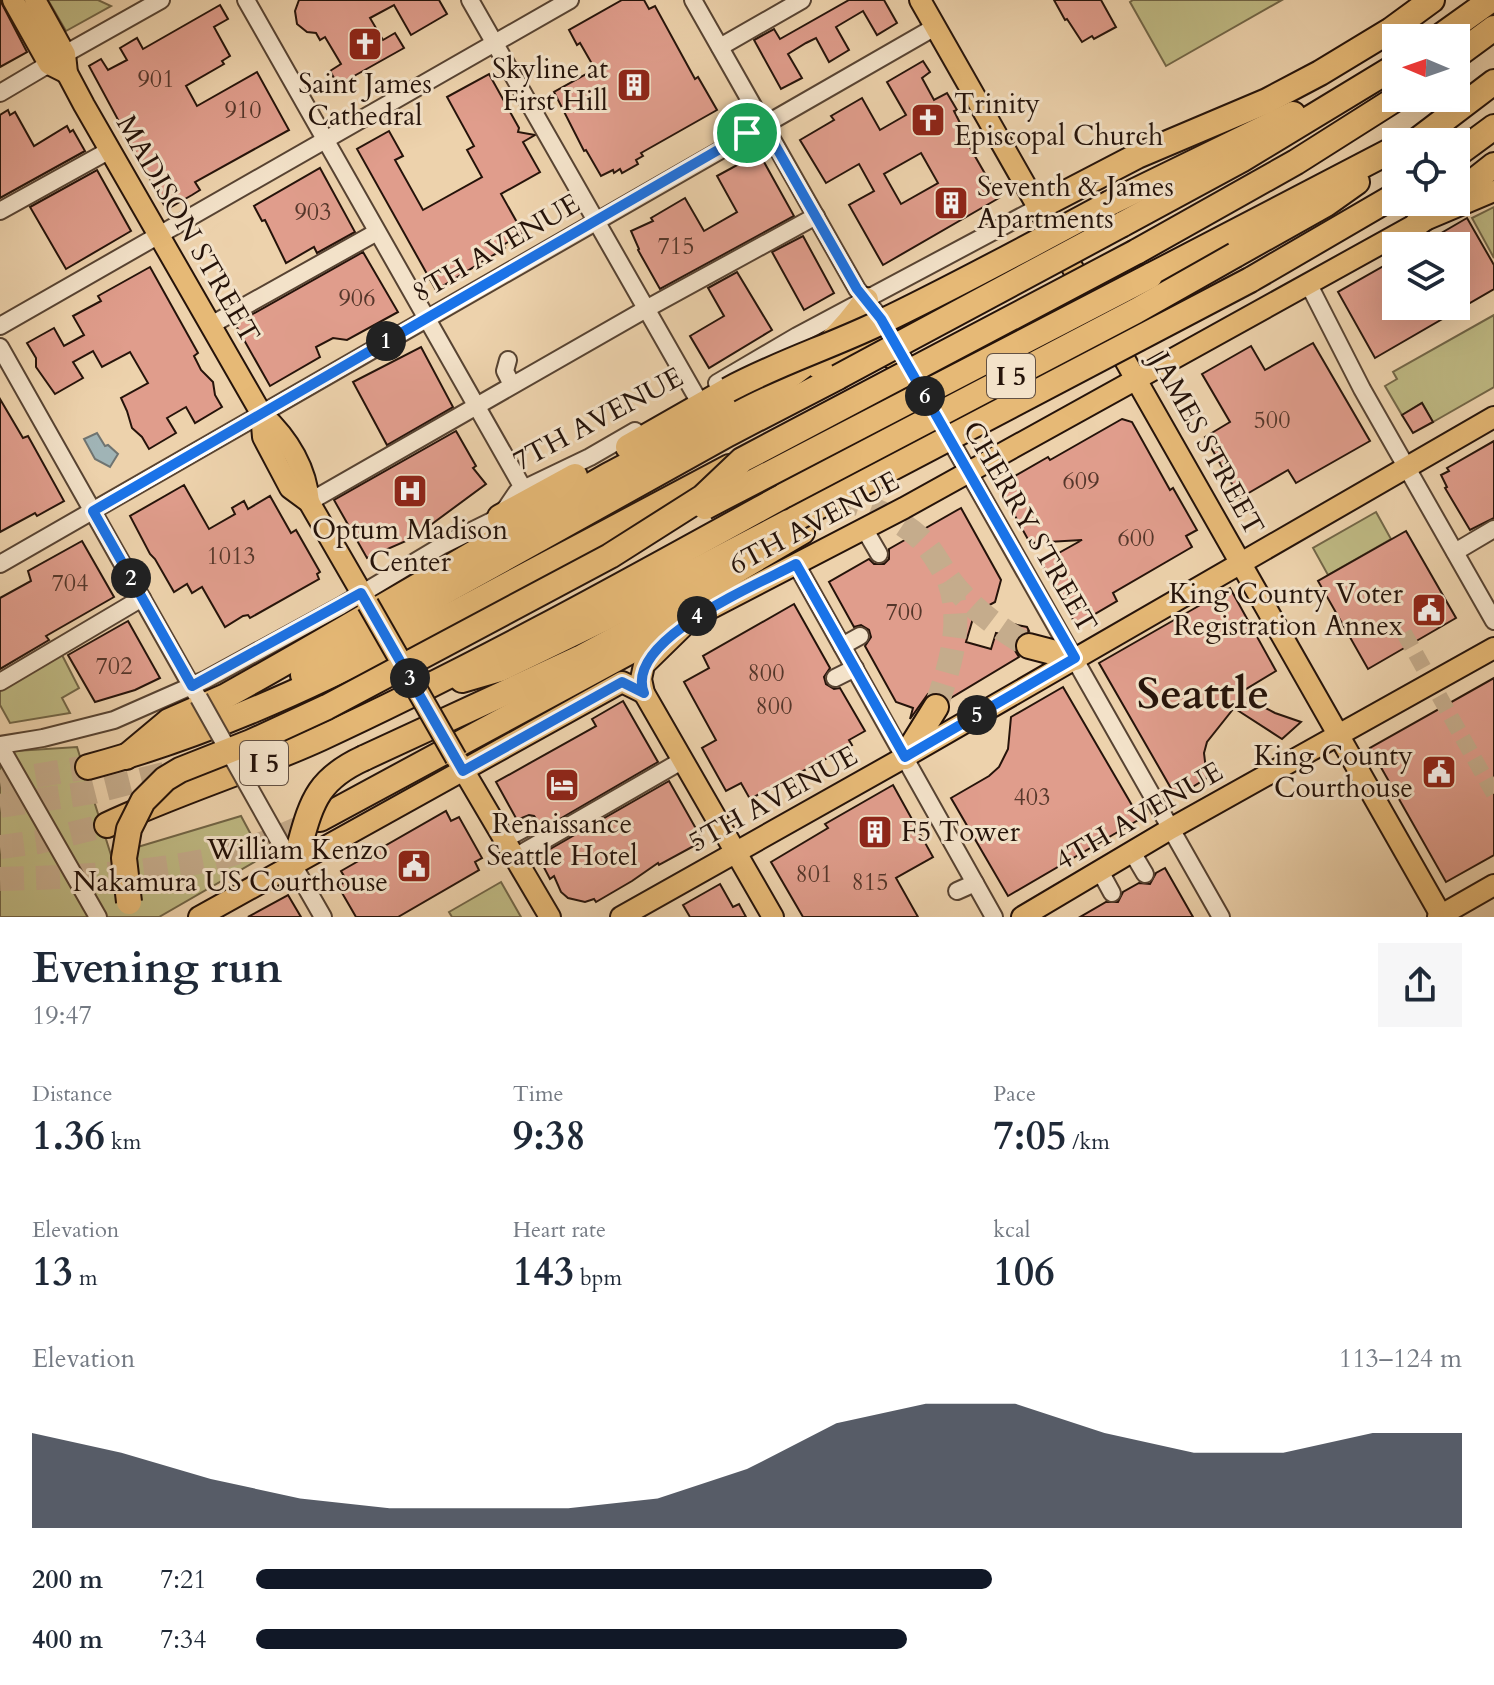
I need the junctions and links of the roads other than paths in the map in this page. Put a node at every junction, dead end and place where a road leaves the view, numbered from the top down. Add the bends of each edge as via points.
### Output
1 (13, 0) edge
2 (35, 0) edge
3 (161, 0) edge
4 (246, 0) edge
5 (470, 0) edge
6 (570, 0) edge
7 (693, 0) edge
8 (802, 0) edge
9 (920, 0) edge
10 (1432, 0) edge
11 (1491, 0) edge
12 (1458, 24) edge
13 (935, 27) junction
14 (1494, 28) edge
15 (495, 43) junction
16 (1470, 46) edge
17 (720, 47) junction
18 (60, 64) junction
19 (1382, 73) edge
20 (1494, 82) edge
21 (0, 93) edge
22 (1382, 108) edge
23 (1363, 121) junction
24 (763, 124) junction
25 (1494, 127) edge
26 (1434, 128) edge
27 (326, 140) junction
28 (1470, 145) edge
29 (110, 150) junction
30 (1382, 156) edge
31 (1382, 165) edge
32 (1494, 165) edge
33 (1470, 184) edge
34 (1494, 191) edge
35 (1382, 203) edge
36 (1039, 207) junction
37 (0, 211) edge
38 (1116, 214) junction
39 (816, 216) junction
40 (1427, 216) edge
41 (596, 221) junction
42 (1418, 223) junction
43 (377, 232) junction
44 (159, 235) junction
45 (1226, 247) junction
46 (1309, 285) junction
47 (866, 300) junction
48 (646, 309) junction
49 (426, 319) junction
50 (211, 325) junction
51 (0, 326) edge
52 (0, 347) edge
53 (508, 360) dead end
54 (911, 372) junction
55 (788, 379) junction
56 (1138, 379) junction
57 (512, 385) junction
58 (696, 396) junction
59 (477, 405) junction
60 (261, 413) junction
61 (1494, 417) edge
62 (742, 460) junction
63 (1406, 467) junction
64 (969, 472) junction
65 (523, 488) junction
66 (309, 502) junction
67 (93, 511) junction
68 (500, 517) junction
69 (668, 526) dead end
70 (799, 526) junction
71 (1494, 529) edge
72 (865, 530) junction
73 (1455, 552) junction
74 (879, 554) dead end
75 (1241, 561) junction
76 (0, 564) edge
77 (796, 564) junction
78 (142, 598) junction
79 (365, 598) junction
80 (692, 618) junction
81 (1494, 621) edge
82 (860, 636) dead end
83 (842, 646) junction
84 (1029, 646) tunnel mouth
85 (1494, 648) edge
86 (1075, 658) junction
87 (855, 668) junction
88 (835, 678) dead end
89 (0, 682) edge
90 (196, 692) junction
91 (418, 692) junction
92 (644, 693) junction
93 (268, 706) junction
94 (936, 707) tunnel mouth
95 (1338, 734) junction
96 (0, 746) edge
97 (126, 757) junction
98 (905, 757) junction
99 (683, 760) junction
100 (460, 764) junction
101 (88, 767) tunnel mouth
102 (320, 819) tunnel mouth
103 (107, 825) tunnel mouth
104 (529, 826) dead end
105 (1172, 828) junction
106 (505, 839) junction
107 (292, 852) junction
108 (1132, 852) junction
109 (735, 853) junction
110 (515, 857) junction
111 (1100, 871) junction
112 (1145, 874) dead end
113 (975, 883) junction
114 (1494, 885) edge
115 (957, 891) dead end
116 (1112, 893) dead end
117 (130, 909) edge
118 (229, 909) edge
119 (1441, 916) edge
120 (98, 917) edge
121 (199, 917) edge
122 (323, 917) edge
123 (550, 917) edge
124 (621, 917) edge
125 (773, 917) edge
126 (994, 917) edge
127 (1022, 917) edge
128 (1221, 917) edge

1 - 18 main road, MADISON STREET
2 - 18 main road, MADISON STREET
3 - 18 street
4 - 27 street
5 - 15 street
6 - 15 street
7 - 17 street, CHERRY STREET
8 - 17 street
9 - 13 main road, JAMES STREET
10 - 36 highway via 1391,30 1267,101 1137,156
11 - 12 highway
13 - 24 street, 8TH AVENUE
13 - 36 main road, JAMES STREET
14 - 16 highway
15 - 27 street
15 - 41 street
17 - 24 street, CHERRY STREET
18 - 21 street
18 - 29 main road, MADISON STREET
19 - 38 highway
20 - 26 highway
22 - 23 highway, I 5
23 - 45 highway
23 - 62 highway, I 5, bridge via 1136,252
24 - 39 street, CHERRY STREET
24 - 41 street, 8TH AVENUE
25 - 28 highway
27 - 43 street
27 - 44 street
29 - 37 street
29 - 44 main road, MADISON STREET
30 - 45 highway
31 - 45 highway, I 5 via 1326,204
32 - 33 highway
34 - 42 main road, 6TH AVENUE
35 - 70 highway, I 5, bridge via 1250,280 883,473
36 - 47 street, 7TH AVENUE
36 - 56 main road, JAMES STREET
38 - 68 highway, bridge via 761,372
38 - 93 highway, bridge via 309,670
39 - 47 street, CHERRY STREET
39 - 48 street
40 - 42 highway
41 - 48 street
41 - 49 street, 8TH AVENUE
42 - 46 main road, 6TH AVENUE
43 - 49 street
43 - 50 street
44 - 50 main road, MADISON STREET
44 - 51 street
45 - 69 highway, bridge via 1150,276
45 - 91 highway, I 5, bridge via 1136,311
46 - 56 main road, 6TH AVENUE
46 - 63 street
47 - 54 street, CHERRY STREET
47 - 55 highway via 845,330
47 - 58 street, 7TH AVENUE
48 - 57 street
48 - 58 street
49 - 59 street
49 - 60 street, 8TH AVENUE
50 - 60 main road, MADISON STREET
52 - 67 street
53 - 57 street via 505,371
54 - 55 highway via 894,356 866,347
54 - 64 street, CHERRY STREET
55 - 97 highway via 611,474 226,696 169,721
56 - 64 main road, 6TH AVENUE
56 - 75 main road, JAMES STREET
57 - 59 street
58 - 65 street, 7TH AVENUE via 590,457
59 - 65 street
59 - 66 street
60 - 66 main road, MADISON STREET via 279,429 307,478
60 - 67 street, 8TH AVENUE
61 - 63 main road, 5TH AVENUE
62 - 93 highway, I 5, bridge
62 - 117 highway, bridge via 703,497 610,556 327,707 165,779 143,801 129,829 124,858
63 - 73 street
63 - 75 main road, 5TH AVENUE
64 - 72 main road, 6TH AVENUE
64 - 86 street, CHERRY STREET
65 - 68 street, 7TH AVENUE
66 - 79 main road, MADISON STREET
67 - 76 street, 8TH AVENUE
67 - 78 street
68 - 79 street, 7TH AVENUE via 443,545
70 - 91 highway, I 5 via 500,669
70 - 107 highway, bridge via 669,610 580,658 343,768 311,805
71 - 73 street
72 - 74 street
72 - 77 main road, 6TH AVENUE
73 - 81 street
75 - 86 main road, 5TH AVENUE
75 - 95 main road, JAMES STREET
77 - 80 main road, 6TH AVENUE
77 - 83 street
78 - 89 street
78 - 90 street
79 - 90 street, 7TH AVENUE
79 - 100 main road, MADISON STREET, bridge
80 - 92 main road, 6TH AVENUE via 644,665
80 - 102 highway
82 - 83 street
83 - 87 street
84 - 86 highway
85 - 95 main road, 4TH AVENUE
86 - 98 main road, 5TH AVENUE
86 - 105 street, CHERRY STREET
87 - 88 street
87 - 98 street
90 - 96 street, 7TH AVENUE via 114,720
90 - 107 street, bridge
91 - 103 highway, I 5 via 271,760
92 - 99 main road
92 - 100 main road via 622,682
93 - 97 highway, I 5
94 - 98 highway
95 - 105 main road, 4TH AVENUE
95 - 119 main road, JAMES STREET
96 - 120 street
97 - 101 highway, I 5
98 - 109 main road, 5TH AVENUE
98 - 113 street
99 - 109 main road
99 - 110 street
100 - 106 main road, MADISON STREET
100 - 107 main road
104 - 106 street
105 - 108 main road, 4TH AVENUE
105 - 128 street, CHERRY STREET
106 - 110 main road, MADISON STREET
107 - 118 main road
107 - 122 street
108 - 111 main road, 4TH AVENUE
108 - 112 street
109 - 124 main road, 5TH AVENUE
109 - 125 main road
110 - 123 main road, MADISON STREET
111 - 116 street
111 - 127 main road, 4TH AVENUE
113 - 115 street
113 - 126 street
114 - 119 main road
118 - 121 main road

